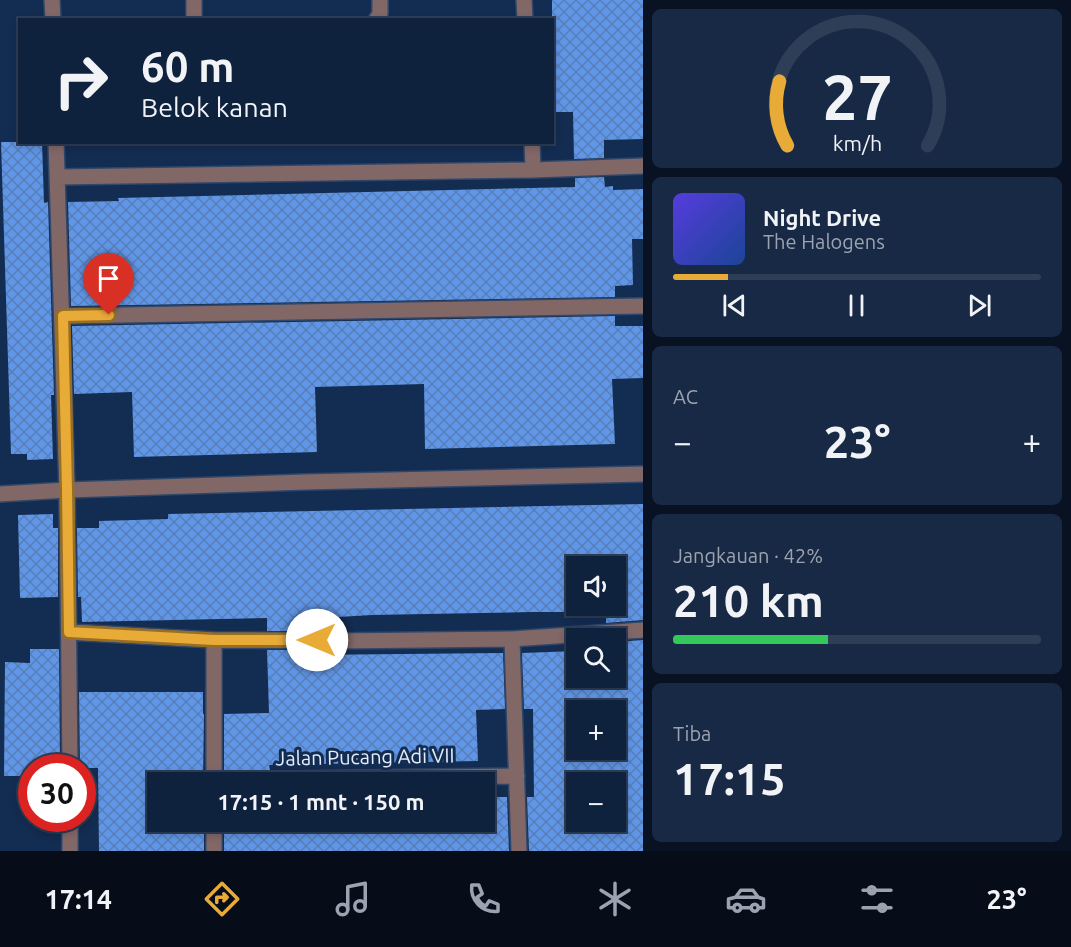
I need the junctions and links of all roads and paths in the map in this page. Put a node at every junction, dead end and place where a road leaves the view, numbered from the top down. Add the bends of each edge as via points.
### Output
1 (52, 0) edge
2 (194, 0) edge
3 (380, 0) edge
4 (524, 0) edge
5 (53, 18) edge
6 (194, 18) edge
7 (377, 18) edge
8 (525, 18) edge
9 (56, 144) edge
10 (532, 144) edge
11 (643, 166) edge
12 (533, 170) junction
13 (57, 177) junction
14 (643, 306) edge
15 (63, 316) junction
16 (643, 474) edge
17 (67, 490) junction
18 (0, 494) edge
19 (643, 630) edge
20 (69, 632) junction
21 (512, 639) junction
22 (214, 640) junction
23 (70, 754) edge
24 (214, 772) edge
25 (495, 776) edge
26 (517, 776) junction
27 (70, 832) edge
28 (214, 832) edge
29 (70, 851) edge
30 (214, 851) edge
31 (519, 851) edge

1 - 5 street
2 - 6 street
3 - 7 street
4 - 8 street
9 - 13 street
10 - 12 street
11 - 12 street
12 - 13 street
13 - 15 street
14 - 15 street
15 - 17 street
16 - 17 street
17 - 18 street
17 - 20 street
19 - 21 street
20 - 22 street
20 - 23 street
21 - 22 street
21 - 26 street
22 - 24 street
25 - 26 street, Jalan Pucang Adi VII
26 - 31 street
27 - 29 street
28 - 30 street

